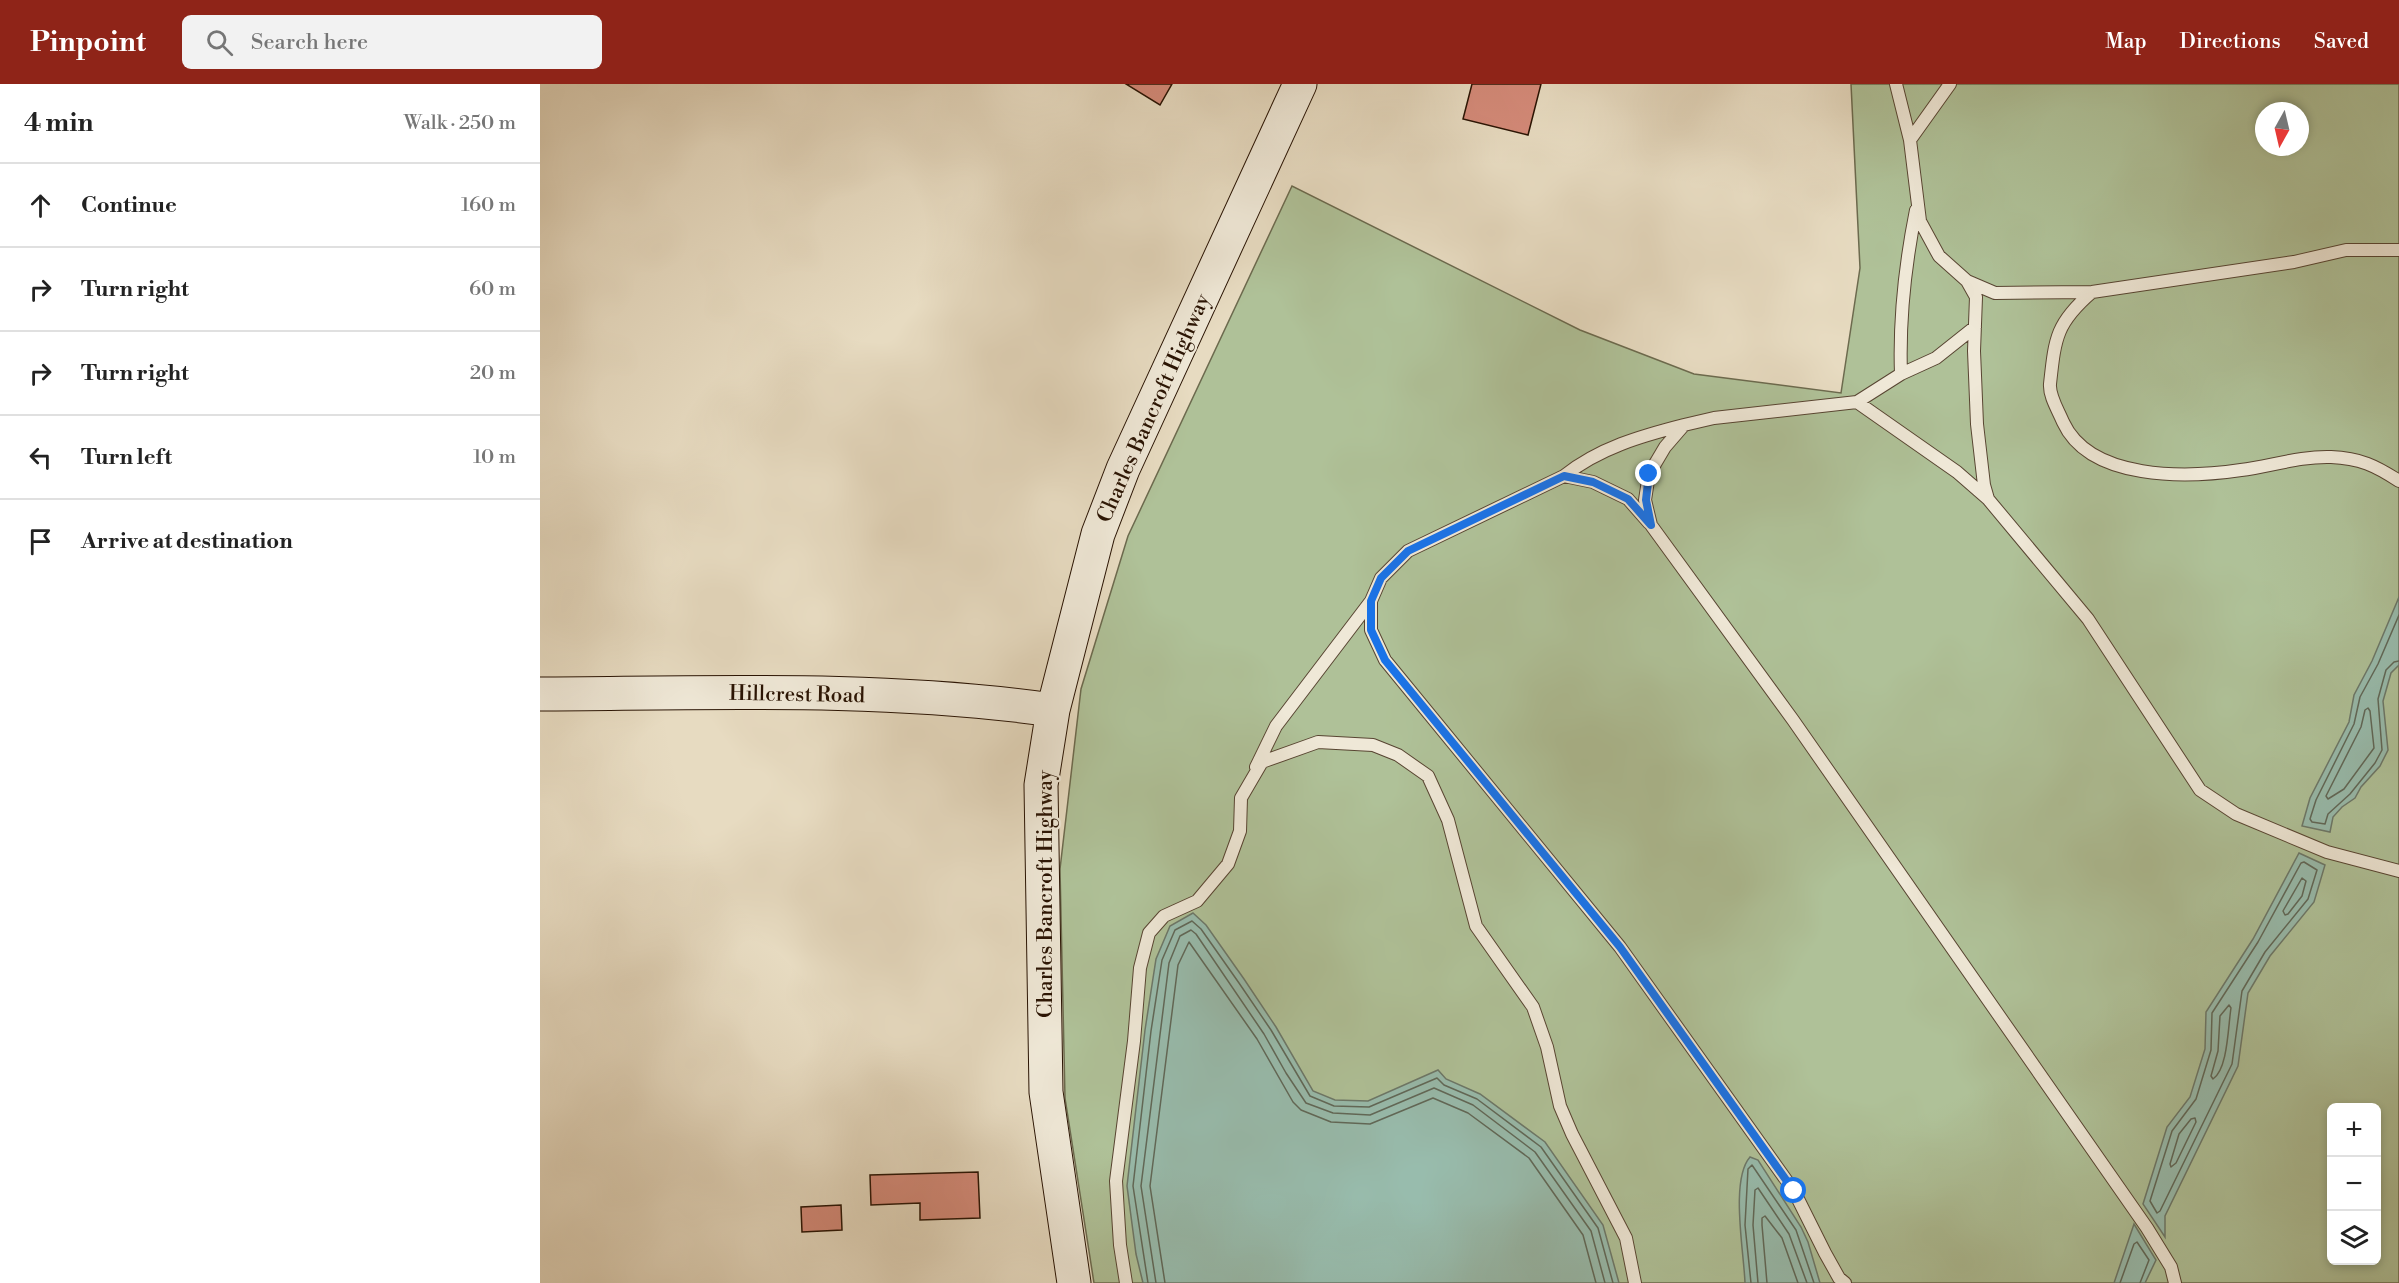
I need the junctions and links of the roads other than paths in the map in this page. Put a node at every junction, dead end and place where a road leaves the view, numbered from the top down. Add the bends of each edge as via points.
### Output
1 (1300, 84) edge
2 (1896, 84) edge
3 (1950, 84) edge
4 (1910, 140) junction
5 (1917, 201) junction
6 (2399, 250) edge
7 (1967, 281) junction
8 (2092, 292) junction
9 (1975, 327) junction
10 (1901, 374) junction
11 (1857, 402) junction
12 (1684, 425) junction
13 (1564, 476) junction
14 (2399, 481) edge
15 (1988, 499) junction
16 (1651, 525) junction
17 (1371, 601) junction
18 (540, 694) edge
19 (1053, 710) junction
20 (1249, 782) junction
21 (2399, 872) edge
22 (1074, 1283) edge
23 (1126, 1283) edge
24 (1635, 1283) edge
25 (1845, 1283) edge
26 (2175, 1283) edge

1 - 19 main road, Charles Bancroft Highway via 1123,469 1098,534
2 - 4 lane
3 - 4 lane
4 - 5 lane
5 - 7 lane via 1920,221 1939,256
5 - 10 lane via 1899,329
6 - 8 lane via 2346,250 2294,262
7 - 8 lane via 1995,293
7 - 9 lane via 1976,297
8 - 14 lane via 2059,328 2049,391 2068,434 2083,449 2103,460 2164,474 2190,475 2238,471 2302,458 2355,459 2375,465
9 - 10 lane via 1936,358
9 - 15 lane via 1977,424
10 - 11 lane
11 - 12 lane
11 - 15 lane via 1957,472
12 - 13 lane via 1609,448
12 - 16 lane via 1649,474 1646,500
13 - 16 lane via 1593,482 1628,499
13 - 17 lane via 1408,551 1381,578
15 - 21 lane via 2088,620 2200,790 2236,814 2327,852
16 - 26 lane via 1800,730 2147,1228 2171,1267
17 - 20 lane via 1276,726
17 - 25 lane via 1371,630 1385,660 1620,947 1794,1191
18 - 19 main road, Hillcrest Road via 768,692 937,696
19 - 22 main road, Charles Bancroft Highway via 1041,785 1046,1092
20 - 23 lane via 1241,798 1240,831 1228,864 1197,901 1164,916 1149,933 1140,968 1116,1181
20 - 24 lane via 1262,762 1318,742 1373,745 1398,754 1428,776 1448,820 1476,926 1533,1007 1560,1106 1626,1238

